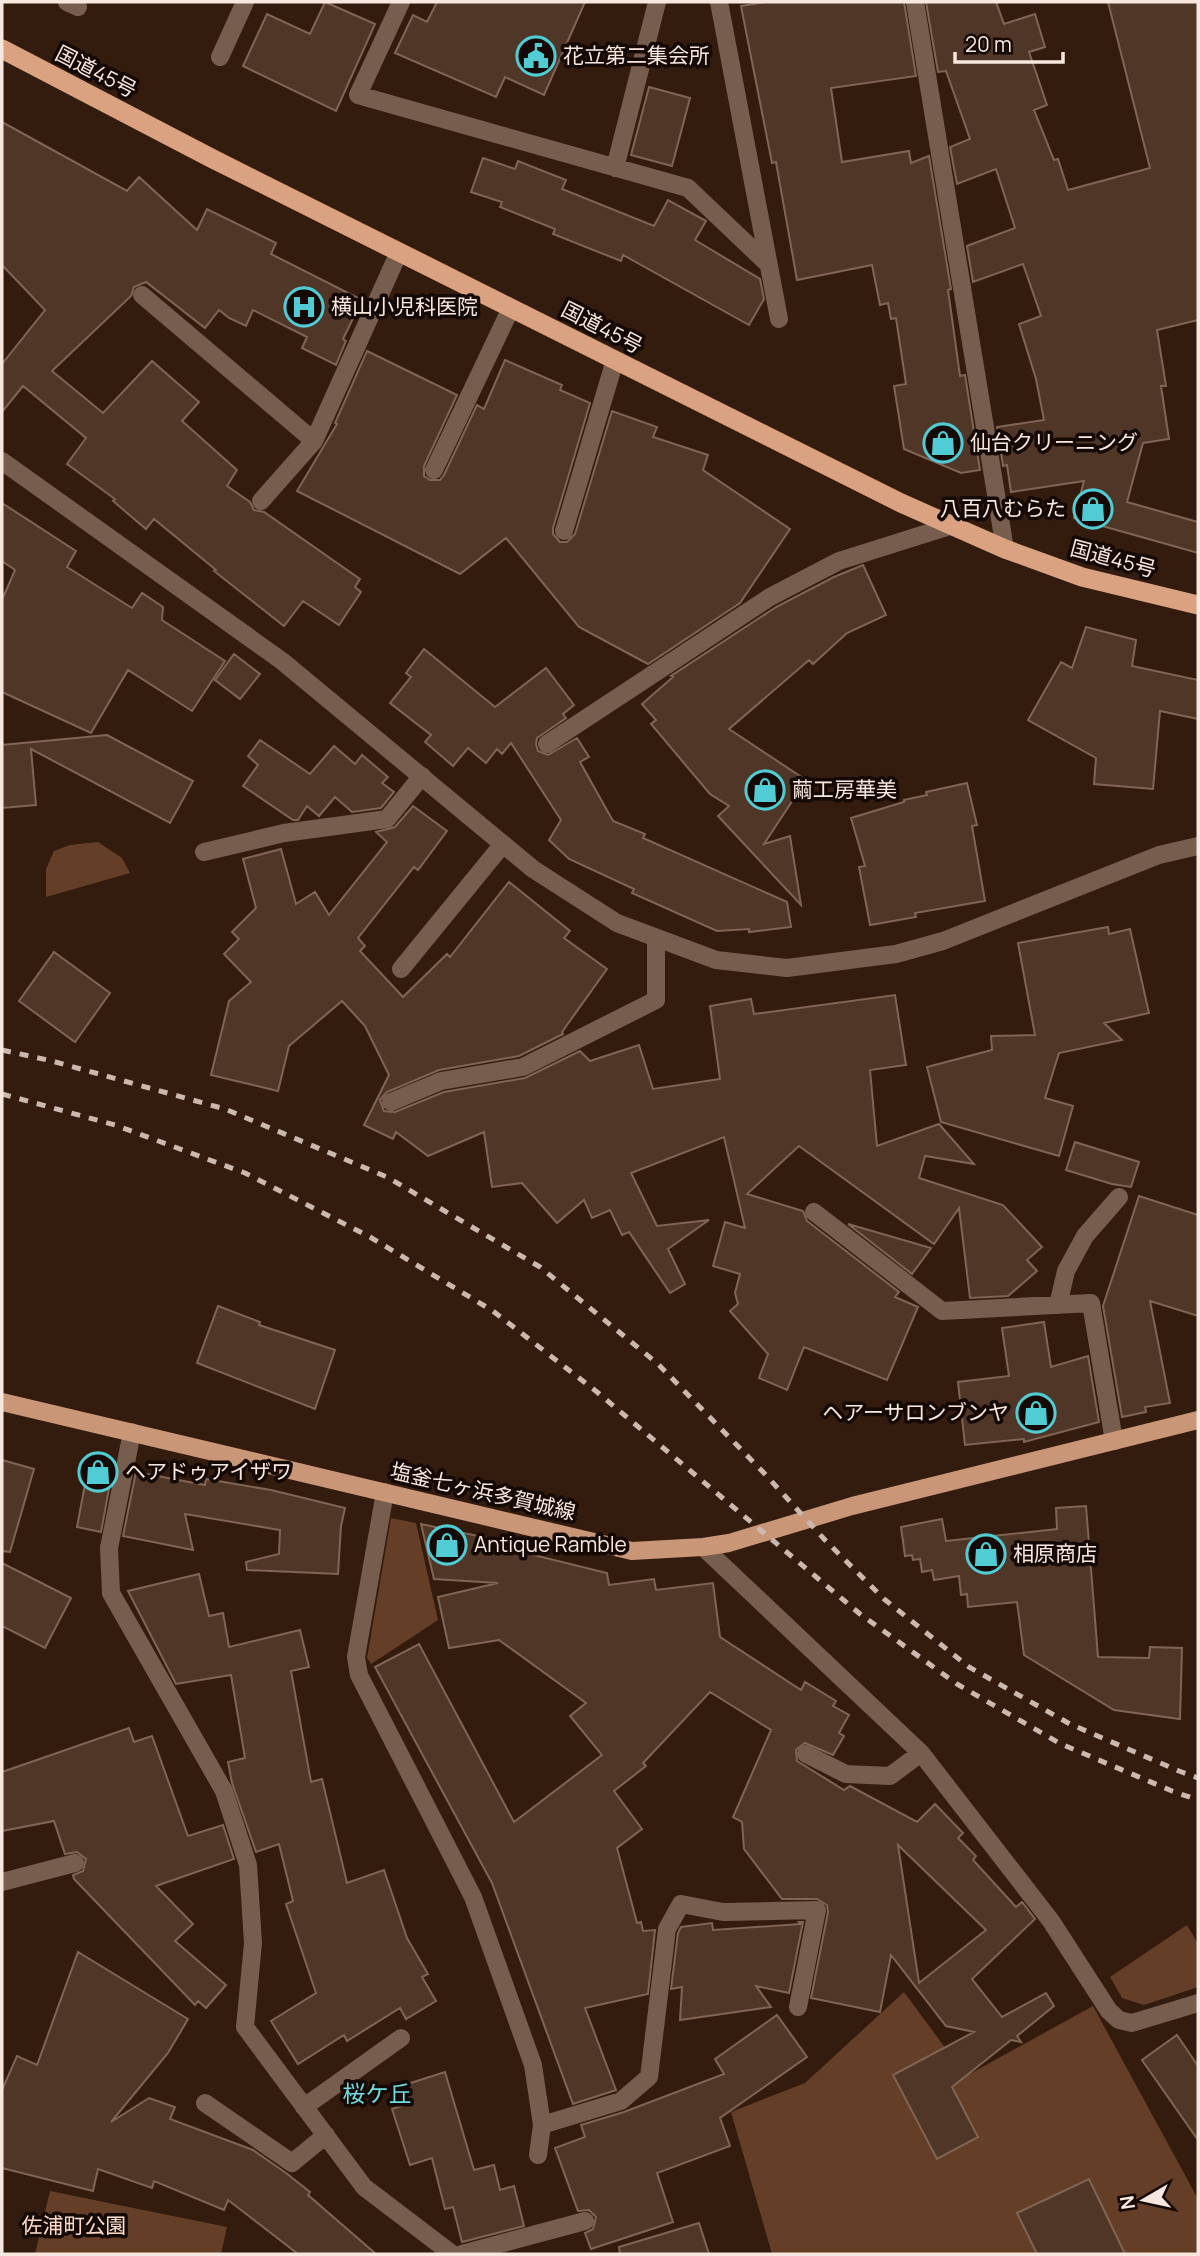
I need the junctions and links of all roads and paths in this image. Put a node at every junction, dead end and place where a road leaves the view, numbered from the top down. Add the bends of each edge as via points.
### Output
1 (244, 2) edge
2 (401, 2) edge
3 (657, 2) edge
4 (719, 2) edge
5 (915, 2) edge
6 (2, 49) edge
7 (219, 57) dead end
8 (615, 167) junction
9 (399, 252) junction
10 (768, 264) junction
11 (142, 295) dead end
12 (511, 308) junction
13 (779, 319) dead end
14 (615, 360) junction
15 (314, 441) junction
16 (2, 461) edge
17 (434, 470) dead end
18 (261, 501) dead end
19 (950, 526) junction
20 (564, 531) dead end
21 (1005, 550) junction
22 (1198, 605) edge
23 (547, 744) dead end
24 (422, 776) junction
25 (503, 844) junction
26 (1198, 846) edge
27 (204, 852) dead end
28 (656, 939) junction
29 (401, 969) dead end
30 (391, 1101) dead end
31 (1119, 1197) dead end
32 (814, 1212) dead end
33 (1058, 1305) junction
34 (2, 1402) edge
35 (1198, 1420) edge
36 (132, 1432) junction
37 (1114, 1441) junction
38 (385, 1492) junction
39 (703, 1547) junction
40 (921, 1753) junction
41 (806, 1754) dead end
42 (75, 1863) dead end
43 (2, 1882) edge
44 (1198, 2003) edge
45 (798, 2007) dead end
46 (401, 2038) dead end
47 (205, 2103) dead end
48 (304, 2107) junction
49 (542, 2125) junction
50 (326, 2135) junction
51 (538, 2155) dead end
52 (585, 2221) dead end
53 (452, 2254) edge
54 (462, 2254) edge

1 - 7 street
2 - 8 street via 359,95
3 - 8 street
4 - 10 street
5 - 21 street
6 - 9 highway, 国道45号
8 - 10 street via 688,188
9 - 12 highway, 国道45号
9 - 15 street
10 - 13 street
11 - 15 street
12 - 14 highway, 国道45号
12 - 17 street
14 - 19 highway, 国道45号
14 - 20 street
15 - 18 street
16 - 24 street via 282,661
19 - 21 highway, 国道45号
19 - 23 street via 839,561 770,597
21 - 22 highway, 国道45号 via 1082,577
24 - 25 street
24 - 27 street via 387,819 284,833
25 - 28 street via 617,923
25 - 29 street
26 - 28 street via 1159,855 943,941 896,954 786,968 716,961
28 - 30 street via 656,1000 523,1067 441,1081
31 - 33 street via 1085,1236 1066,1271
32 - 33 street via 942,1311
33 - 37 street via 1091,1303
34 - 36 main road, 塩釜七ヶ浜多賀城線
35 - 37 main road, 塩釜七ヶ浜多賀城線
36 - 38 main road, 塩釜七ヶ浜多賀城線
36 - 48 street via 109,1548 111,1593 224,1791 248,1865 253,1943 245,2028
37 - 39 main road, 塩釜七ヶ浜多賀城線
38 - 39 main road, 塩釜七ヶ浜多賀城線 via 632,1551
38 - 49 street via 356,1657 359,1675 473,1897 533,2065
39 - 40 street
40 - 41 street via 890,1776 846,1774
40 - 44 street via 1051,1921 1108,2011 1132,2023
42 - 43 street
45 - 49 street via 817,1910 723,1912 681,1904 667,1929 649,2077 621,2101
46 - 48 street
47 - 50 street via 292,2163
48 - 50 street
49 - 51 street
50 - 53 street via 364,2187
52 - 54 street

